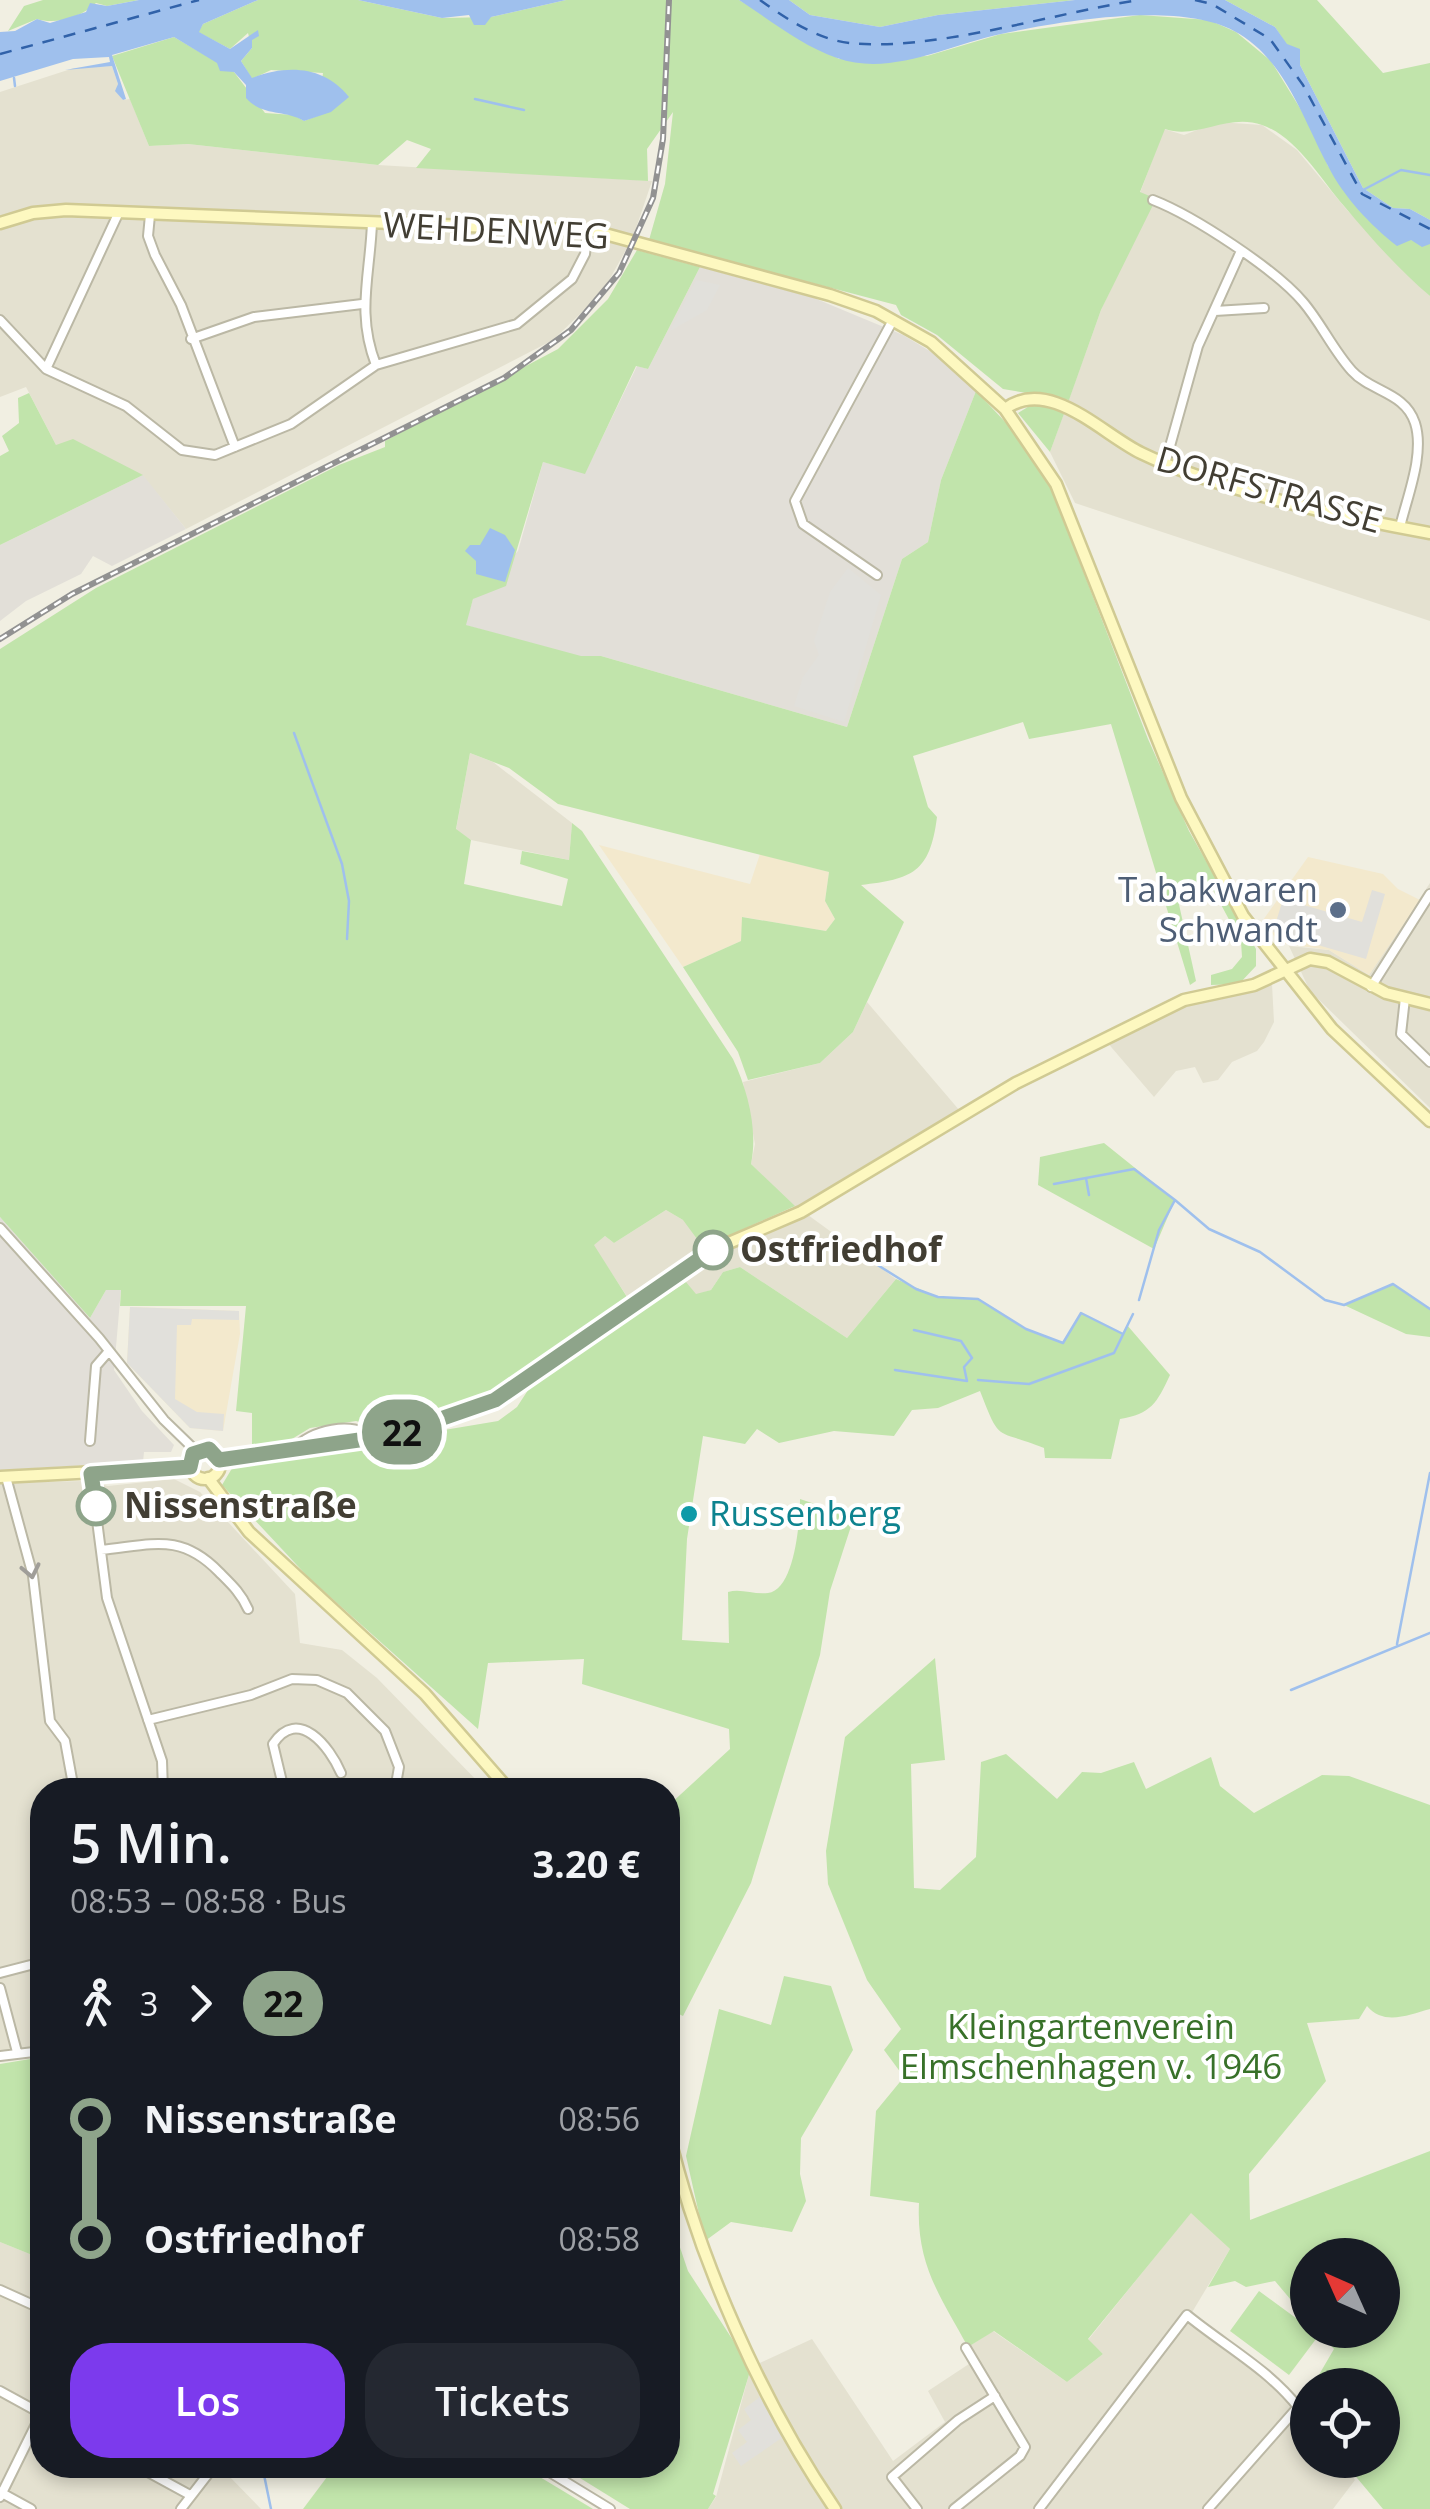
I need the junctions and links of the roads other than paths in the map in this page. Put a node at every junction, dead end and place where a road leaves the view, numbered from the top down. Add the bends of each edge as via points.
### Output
1 (1153, 200) dead end
2 (118, 214) junction
3 (150, 215) junction
4 (0, 223) edge
5 (372, 223) junction
6 (588, 230) junction
7 (1240, 253) junction
8 (362, 304) junction
9 (1264, 308) dead end
10 (1215, 311) junction
11 (0, 320) edge
12 (893, 320) junction
13 (192, 339) junction
14 (376, 365) junction
15 (46, 369) junction
16 (1005, 410) junction
17 (236, 447) junction
18 (1165, 464) junction
19 (1400, 528) junction
20 (1430, 533) edge
21 (878, 576) dead end
22 (1430, 894) edge
23 (1282, 970) junction
24 (1371, 987) junction
25 (1405, 998) junction
26 (1430, 1004) edge
27 (1430, 1062) edge
28 (1430, 1121) edge
29 (0, 1228) edge
30 (109, 1351) junction
31 (90, 1442) dead end
32 (196, 1451) junction
33 (219, 1460) junction
34 (190, 1467) junction
35 (91, 1474) junction
36 (3, 1477) edge
37 (208, 1478) junction
38 (101, 1550) junction
39 (248, 1609) dead end
40 (148, 1720) junction
41 (275, 1766) junction
42 (263, 1770) dead end
43 (341, 1773) dead end
44 (72, 1778) edge
45 (164, 1778) edge
46 (280, 1778) edge
47 (397, 1778) edge
48 (499, 1778) edge
49 (30, 1965) edge
50 (0, 1974) edge
51 (0, 1988) edge
52 (30, 2051) edge
53 (17, 2052) junction
54 (0, 2056) edge
55 (680, 2174) edge
56 (0, 2290) edge
57 (30, 2304) edge
58 (966, 2348) dead end
59 (0, 2391) edge
60 (995, 2396) junction
61 (30, 2407) edge
62 (30, 2437) edge
63 (158, 2478) edge
64 (204, 2478) edge
65 (559, 2478) edge
66 (1, 2494) edge
67 (190, 2495) junction
68 (31, 2509) edge
69 (181, 2509) edge
70 (610, 2509) edge
71 (836, 2509) edge
72 (917, 2509) edge
73 (954, 2509) edge
74 (1039, 2509) edge
75 (1208, 2509) edge

1 - 7 street via 1193,218
2 - 3 street, WEHDENWEG
2 - 4 street, WEHDENWEG via 50,211
2 - 15 street
3 - 5 street, WEHDENWEG
3 - 13 street via 154,255
5 - 6 street, WEHDENWEG
5 - 8 street
6 - 12 street, WEHDENWEG via 816,291
6 - 14 street via 586,254 572,279 518,324
7 - 10 street
7 - 19 street via 1298,296 1355,374 1412,416 1418,448
8 - 13 street via 246,319
8 - 14 street
9 - 10 street
10 - 18 street via 1198,346
11 - 15 street
12 - 16 street, WEHDENWEG via 946,354
12 - 21 street via 794,500 803,524
13 - 17 street
14 - 17 street via 291,424
15 - 17 street via 126,406 182,450 204,456
16 - 18 street, DORFSTRASSE via 1026,399 1057,402
16 - 23 street, WEHDENWEG via 1044,461 1072,520 1197,835
18 - 19 street, DORFSTRASSE
19 - 20 street, DORFSTRASSE
22 - 24 street
23 - 24 street via 1320,960
23 - 28 street, WEHDENWEG via 1332,1029
23 - 33 street via 1254,985 1184,1000 1088,1047 801,1212 710,1251 495,1400 394,1435
24 - 25 street
25 - 26 street
25 - 27 street via 1402,1034
29 - 30 street
30 - 31 street via 96,1366
30 - 32 street
32 - 33 street via 209,1449
32 - 34 street
33 - 37 street
34 - 35 street
34 - 37 street
35 - 36 street
35 - 38 street
36 -> 44 street via 33,1576 50,1721 65,1741
37 - 48 street via 249,1532 426,1694
38 - 39 street via 187,1546 236,1588
38 - 40 street via 117,1637
40 - 45 street
40 - 47 street via 292,1680 317,1680 347,1693 385,1731
41 - 42 street
41 - 43 street via 273,1744 294,1728 318,1736
41 - 46 street
49 - 50 street
51 - 53 street
52 - 53 street
53 - 54 street
55 - 71 street via 700,2246
56 - 57 street
58 - 60 street
59 - 61 street
60 - 72 street via 892,2477
60 - 73 street via 1024,2452
62 - 66 street
63 - 67 street
64 - 67 street
65 - 70 street
66 - 68 street
67 - 69 street
74 - 75 street via 1187,2315 1274,2377 1298,2407

